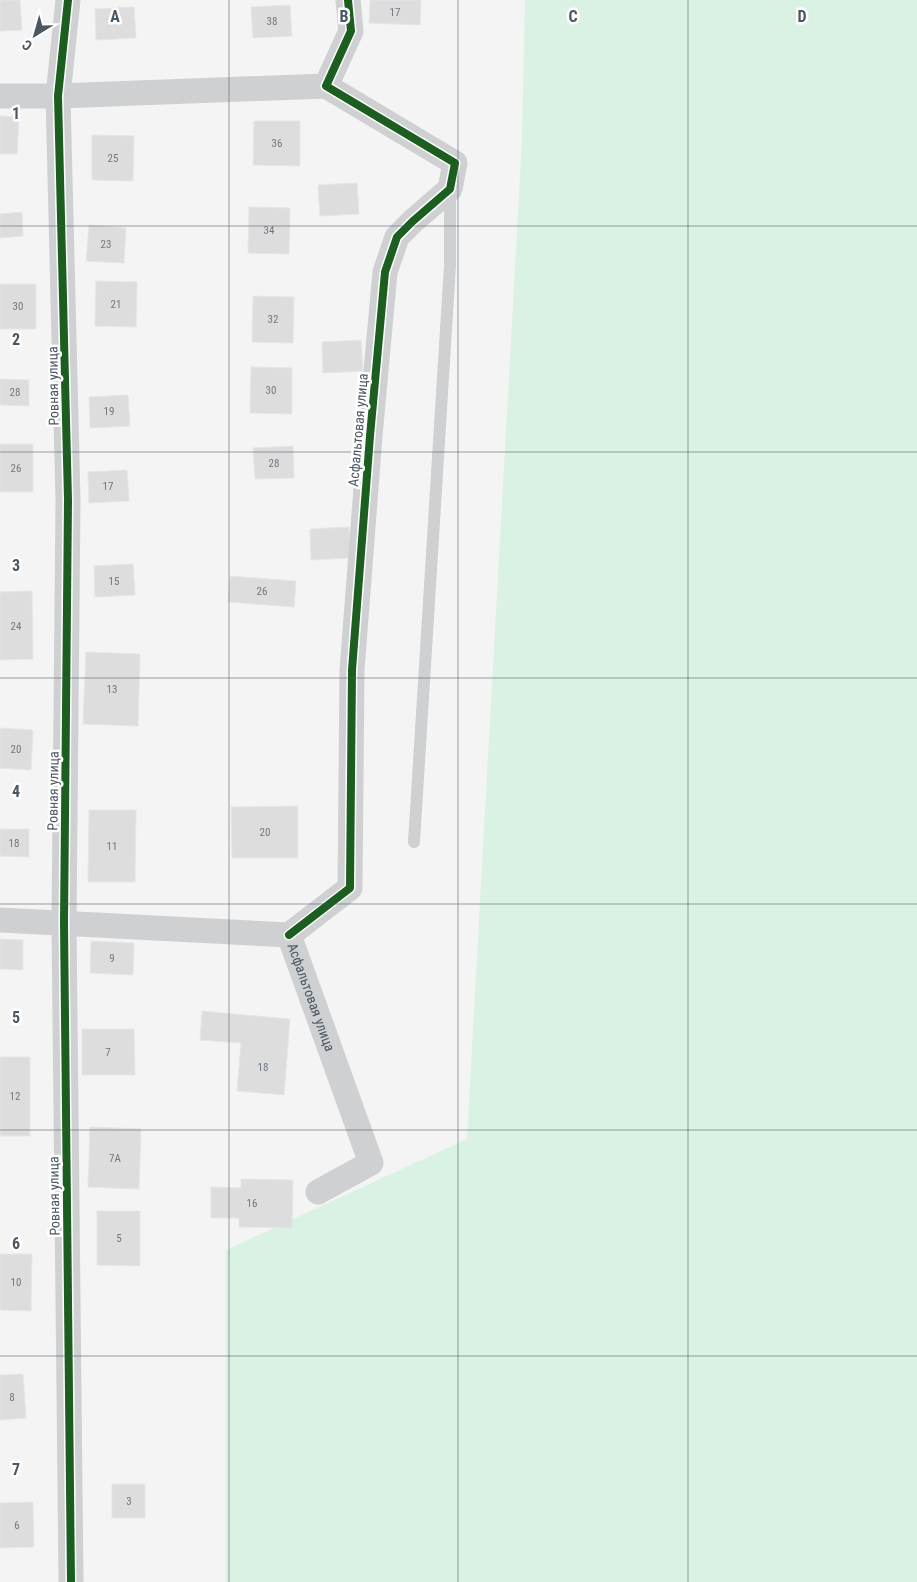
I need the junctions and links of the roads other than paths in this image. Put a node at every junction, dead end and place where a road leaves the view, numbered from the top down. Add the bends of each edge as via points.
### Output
1 (68, 0) edge
2 (348, 0) edge
3 (326, 86) junction
4 (0, 96) edge
5 (58, 96) junction
6 (450, 190) junction
7 (414, 842) dead end
8 (0, 920) edge
9 (64, 923) junction
10 (289, 935) junction
11 (318, 1192) dead end
12 (71, 1582) edge

1 - 5 street, Ровная улица
2 - 3 street via 351,30
3 - 5 street
3 - 6 street via 454,163
4 - 5 street
5 - 9 street, Ровная улица via 68,500
6 - 7 lane via 450,265
6 - 10 street, Асфальтовая улица via 397,237 385,272 352,670 350,888
8 - 9 street
9 - 10 street
9 - 12 street, Ровная улица
10 - 11 street, Асфальтовая улица via 370,1163

